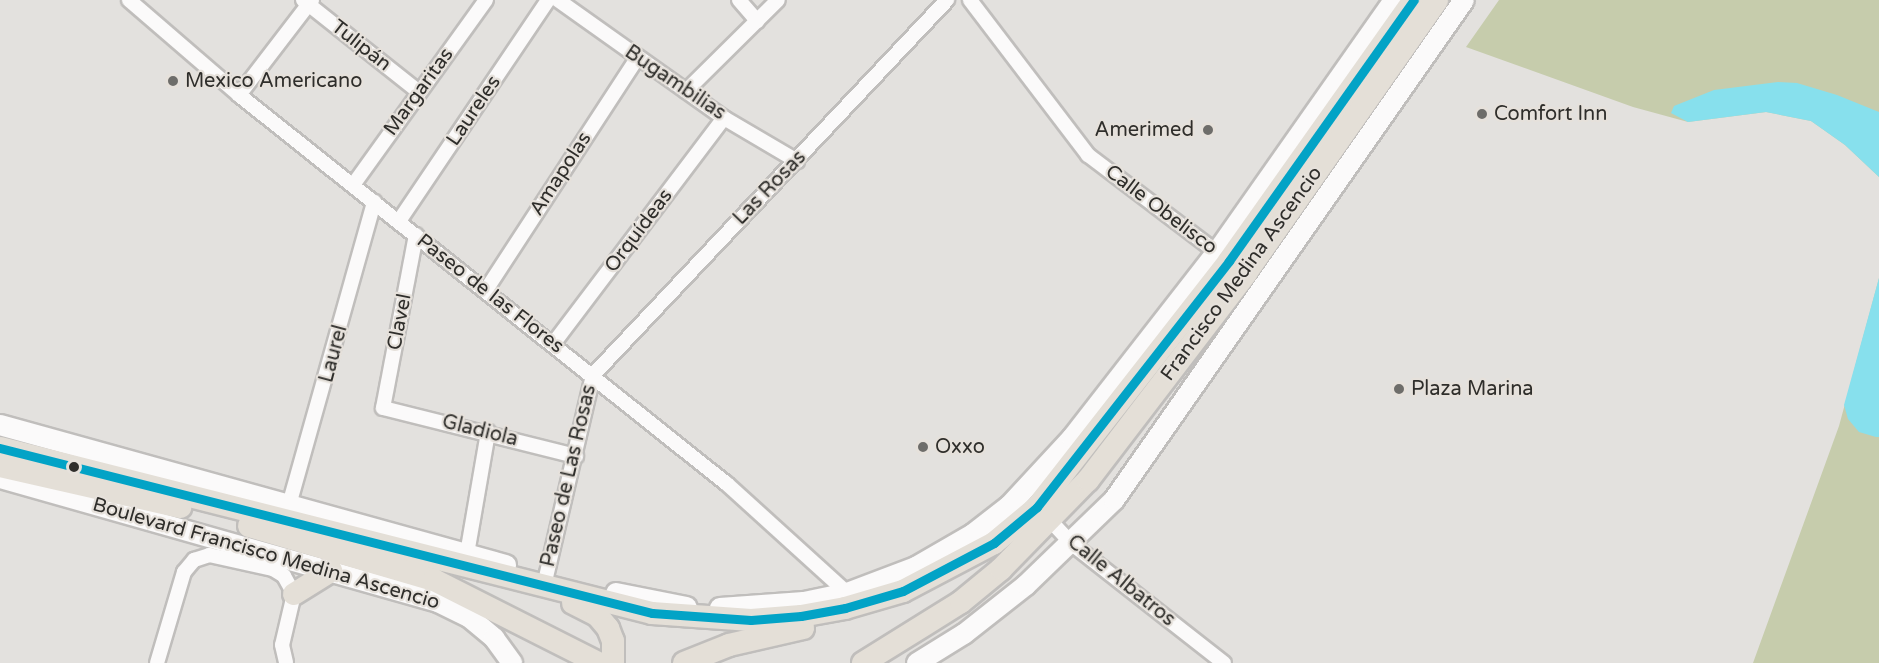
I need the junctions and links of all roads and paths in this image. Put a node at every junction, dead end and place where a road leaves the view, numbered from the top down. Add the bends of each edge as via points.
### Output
1 (129, 0) edge
2 (486, 0) edge
3 (548, 0) edge
4 (558, 0) edge
5 (739, 0) edge
6 (778, 0) edge
7 (946, 0) edge
8 (970, 0) edge
9 (1394, 0) edge
10 (1414, 0) edge
11 (1437, 0) edge
12 (1464, 0) edge
13 (308, 2) edge
14 (757, 21) junction
15 (637, 58) junction
16 (686, 91) junction
17 (419, 92) junction
18 (239, 95) junction
19 (724, 117) junction
20 (796, 161) junction
21 (353, 185) junction
22 (374, 202) junction
23 (399, 221) junction
24 (416, 235) junction
25 (1231, 262) junction
26 (486, 290) junction
27 (553, 344) junction
28 (593, 375) junction
29 (383, 408) joint
30 (0, 425) edge
31 (488, 432) junction
32 (0, 448) edge
33 (576, 456) junction
34 (0, 466) edge
35 (0, 478) edge
36 (290, 505) junction
37 (1037, 507) junction
38 (1072, 544) junction
39 (467, 554) junction
40 (331, 571) junction
41 (510, 574) junction
42 (546, 577) junction
43 (294, 594) junction
44 (846, 601) junction
45 (282, 645) junction
46 (157, 663) edge
47 (278, 663) edge
48 (286, 663) edge
49 (512, 663) edge
50 (598, 663) edge
51 (613, 663) edge
52 (684, 663) edge
53 (863, 663) edge
54 (917, 663) edge
55 (1224, 663) edge

1 - 18 street, Paseo de las Flores
2 - 17 street, Margaritas
3 - 23 street, Laureles
4 - 15 street, Bugambilias
5 - 14 street
6 - 14 street
7 - 20 street, Las Rosas
8 - 25 street, Calle Obelisco via 1088,155
9 - 25 main road, Francisco Medina Ascencio
10 - 25 highway, Francisco Medina Ascencio
11 - 25 highway, Francisco Medina Ascencio
12 - 38 main road via 1114,500
13 - 17 street, Tulipán
13 - 18 street
14 - 16 street
15 - 16 street, Bugambilias
15 - 26 street, Amapolas
16 - 19 street, Bugambilias
17 - 21 street, Margaritas
18 - 21 street, Paseo de las Flores
19 - 20 street, Bugambilias
19 - 27 street, Orquídeas
20 - 28 street, Las Rosas
21 - 22 street, Paseo de las Flores
22 - 23 street, Paseo de las Flores
22 - 36 street, Laurel
23 - 24 street, Paseo de las Flores
24 - 26 street, Paseo de las Flores
24 - 29 street, Clavel
25 - 37 main road, Francisco Medina Ascencio via 1086,420
25 - 37 highway, Francisco Medina Ascencio via 1088,480
26 - 27 street, Paseo de las Flores
27 - 28 street, Paseo de las Flores
28 - 33 street, Paseo de Las Rosas
28 - 44 street, Paseo de las Flores via 727,484
29 - 31 street, Gladiola
30 - 36 main road, Francisco Medina Ascencio
31 - 33 street, Gladiola
31 - 39 street
32 - 41 highway, Francisco Medina Ascencio
33 - 42 street, Paseo de Las Rosas
34 - 50 highway via 207,514 375,560 434,580
35 - 40 main road, Boulevard Francisco Medina Ascencio
36 - 39 main road, Francisco Medina Ascencio
37 - 38 street, Calle Albatros
37 - 44 highway, Francisco Medina Ascencio via 994,543 949,569 903,591
37 - 53 highway, Francisco Medina Ascencio via 1035,538 961,602
38 - 54 main road via 964,634
38 - 55 street, Calle Albatros
39 - 42 main road, Francisco Medina Ascencio
40 - 43 highway
40 - 49 main road, Boulevard Francisco Medina Ascencio via 438,602 469,617 498,642
41 - 44 highway, Francisco Medina Ascencio via 613,606 696,619 751,620
41 - 51 highway via 597,615 613,641
42 - 44 main road, Francisco Medina Ascencio via 689,608 738,609
43 - 45 street
43 - 46 street via 284,576 273,569 215,555 198,557 182,576
44 - 52 highway via 811,626 729,645
45 - 47 street
45 - 48 street

